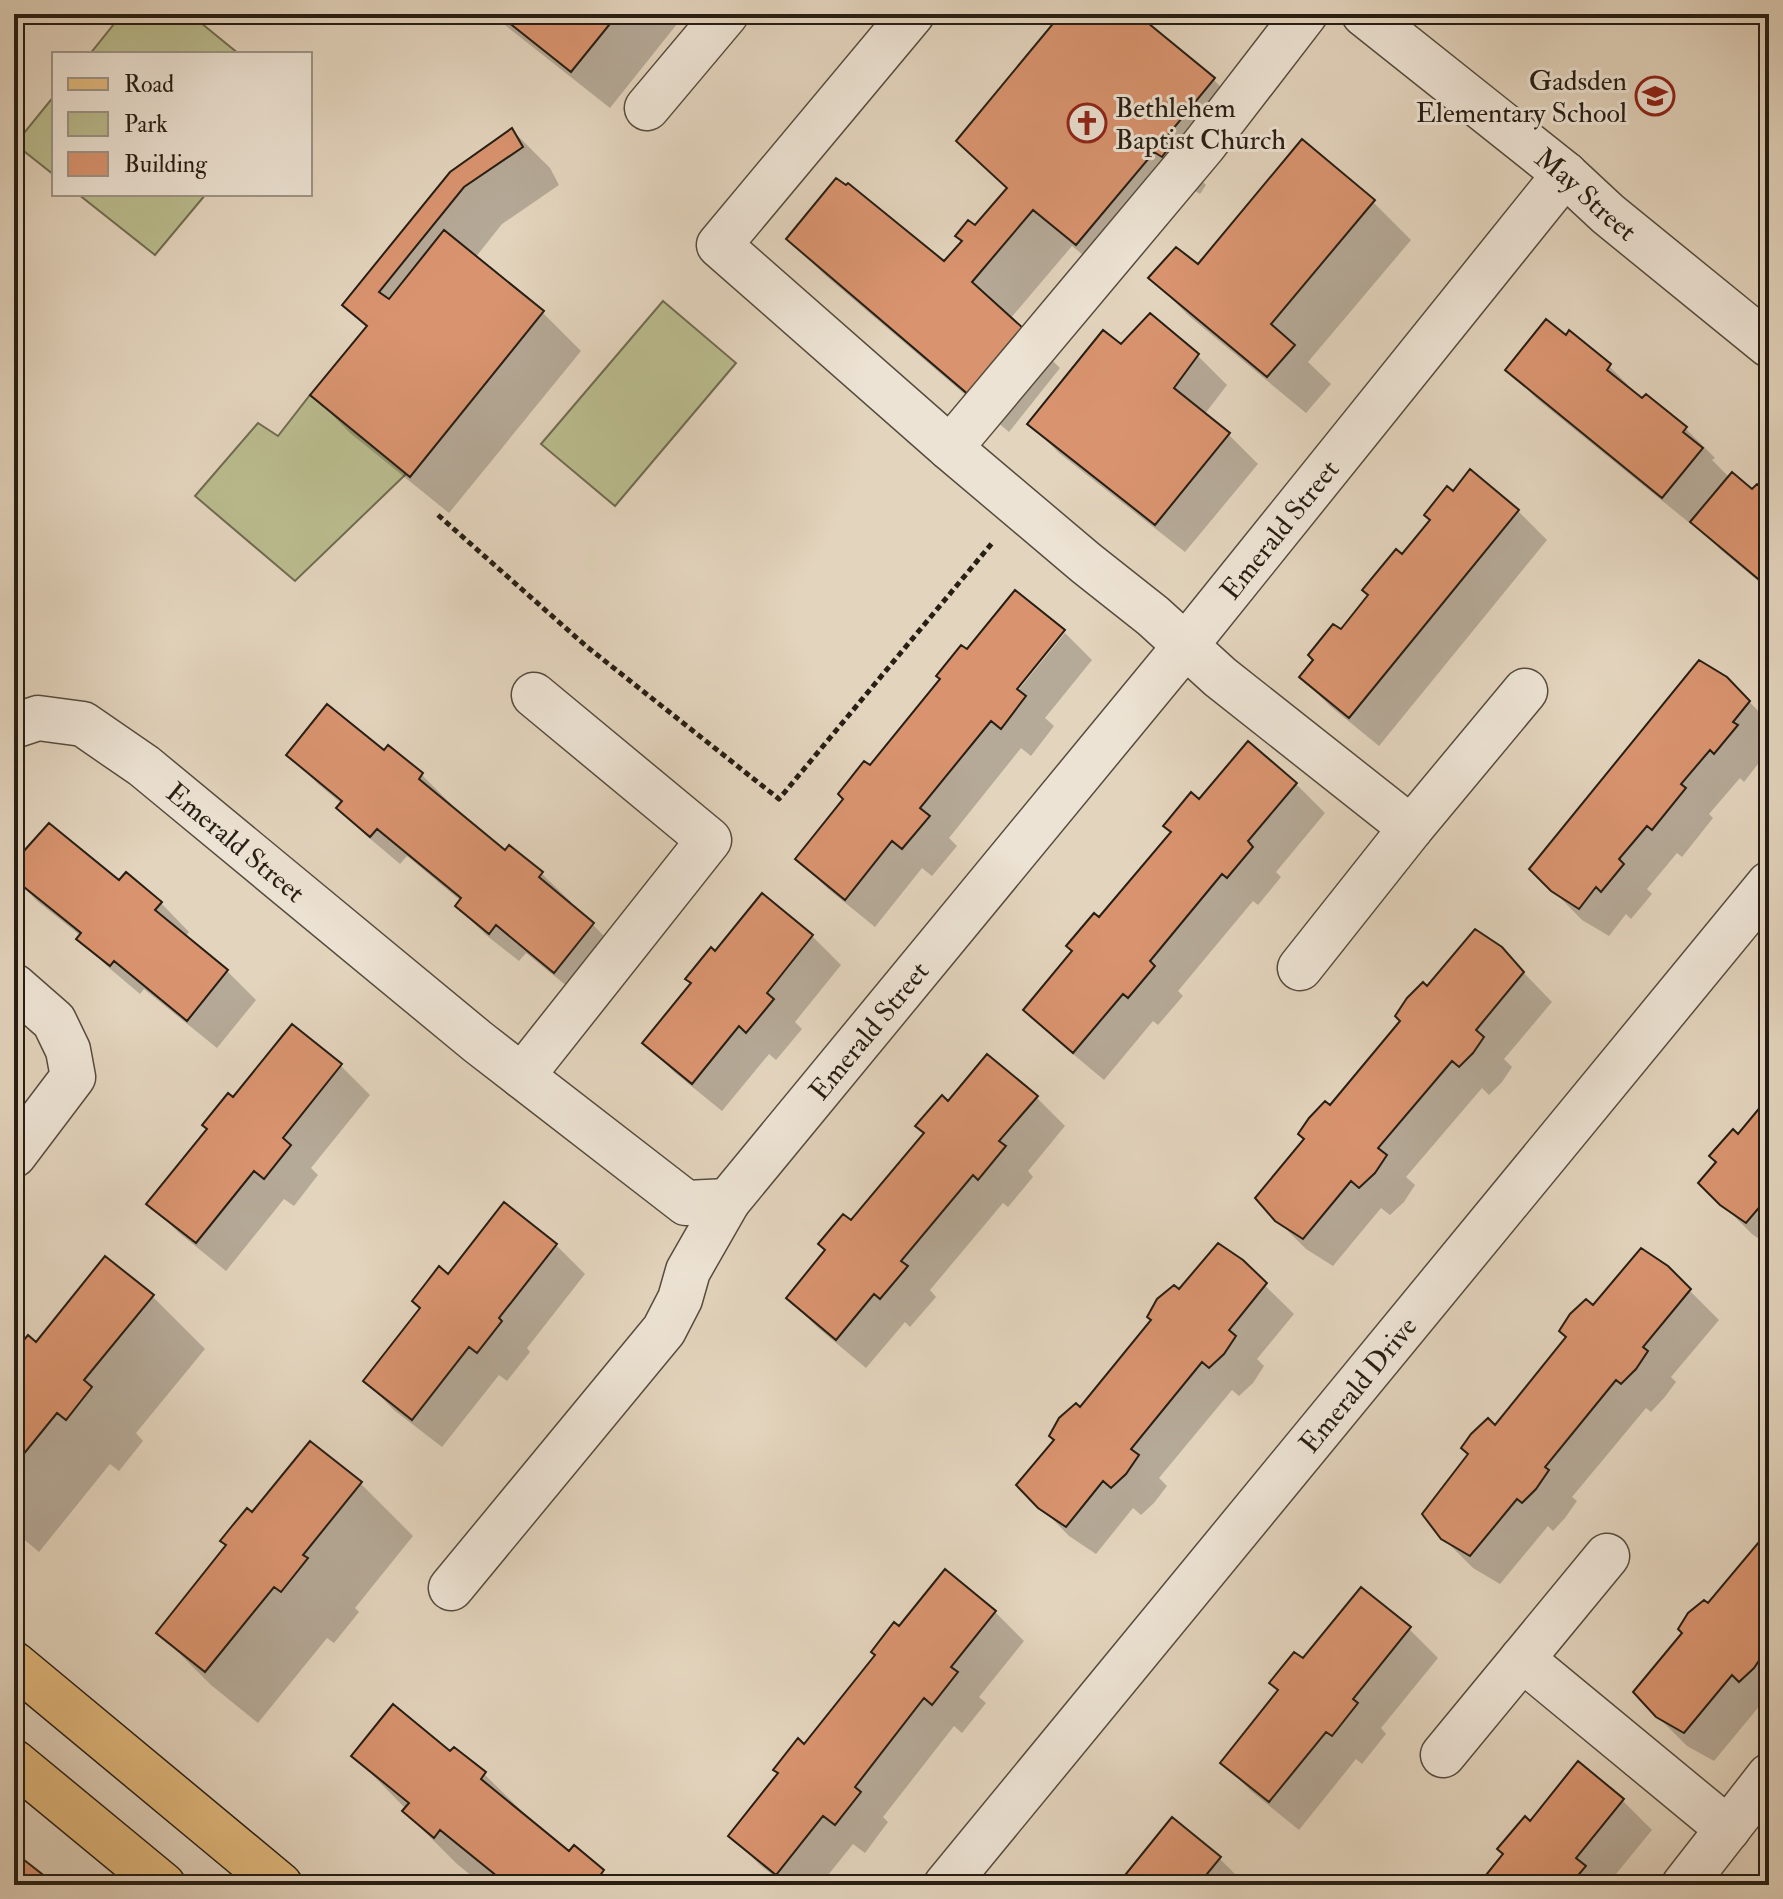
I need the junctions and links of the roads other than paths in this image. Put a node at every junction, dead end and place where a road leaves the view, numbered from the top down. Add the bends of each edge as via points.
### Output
1 (726, 14) edge
2 (912, 14) edge
3 (1305, 14) edge
4 (1364, 14) edge
5 (647, 108) dead end
6 (1565, 174) junction
7 (1769, 345) edge
8 (950, 448) junction
9 (1186, 645) junction
10 (1525, 691) dead end
11 (534, 695) dead end
12 (14, 726) edge
13 (1411, 828) junction
14 (1769, 884) edge
15 (1300, 968) dead end
16 (14, 986) edge
17 (522, 1076) junction
18 (14, 1155) edge
19 (728, 1201) junction
20 (1607, 1556) dead end
21 (451, 1588) dead end
22 (1522, 1659) junction
23 (14, 1664) edge
24 (1443, 1755) dead end
25 (14, 1762) edge
26 (1769, 1776) edge
27 (1728, 1829) junction
28 (163, 1885) edge
29 (280, 1885) edge
30 (946, 1885) edge
31 (1684, 1885) edge

1 - 5 street
2 - 8 street via 719,245
3 - 8 street via 1204,145
4 - 6 street, May Street
6 - 7 street, May Street
6 - 9 street, Emerald Street
8 - 9 street
9 - 13 street
9 - 19 street, Emerald Street
10 - 13 street
11 - 17 street via 709,840
12 - 17 street, Emerald Street via 38,718 83,724 144,766
13 - 15 street
14 - 30 street, Emerald Drive
16 - 18 street via 54,1021 73,1077
17 - 19 street, Emerald Street via 686,1203
19 - 21 street via 688,1271 664,1330
20 - 22 street
22 - 24 street
22 - 27 street
23 - 29 main road
25 - 28 main road
26 - 27 street
27 - 31 street

